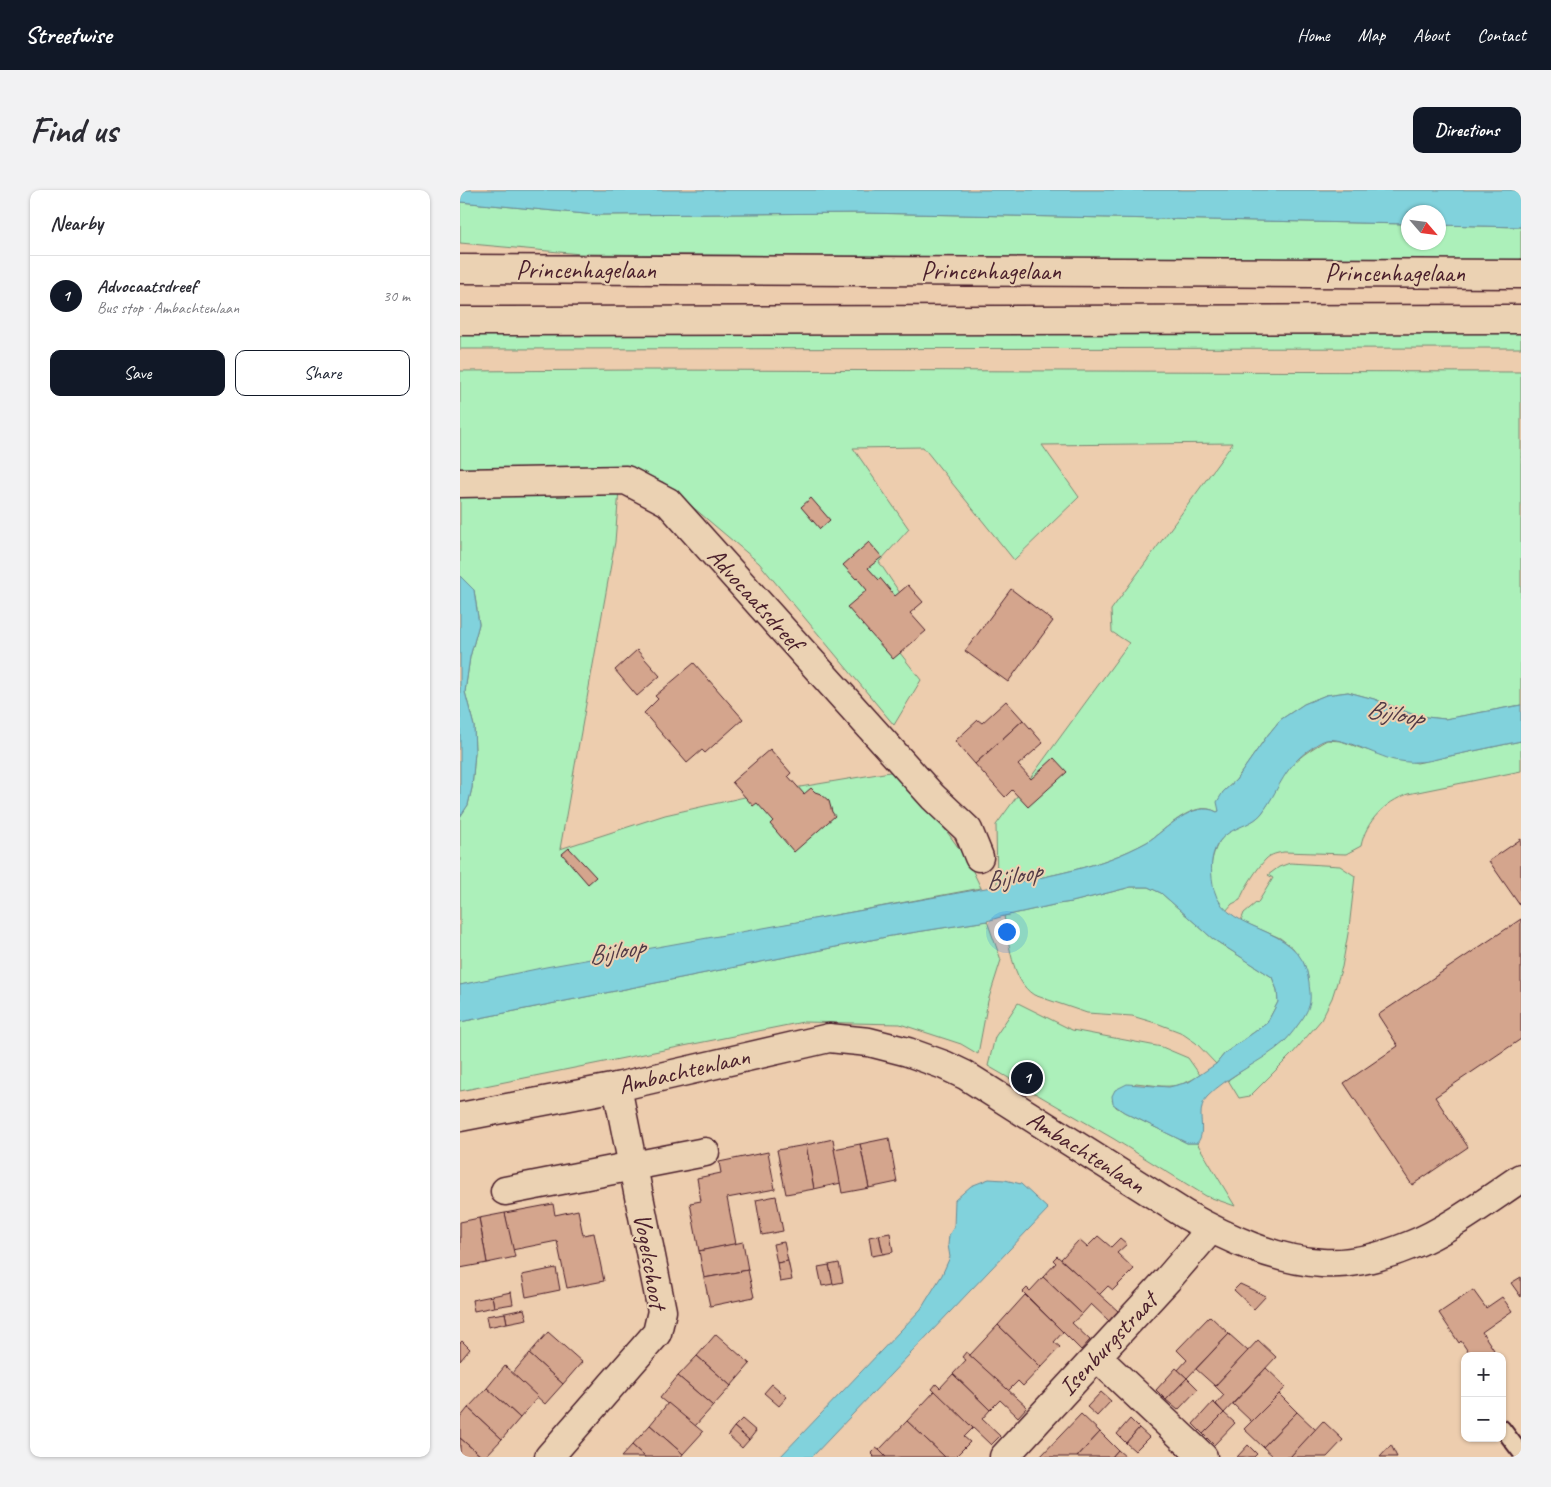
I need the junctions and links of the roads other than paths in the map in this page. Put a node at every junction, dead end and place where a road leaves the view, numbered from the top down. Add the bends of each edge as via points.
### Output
1 (460, 269) edge
2 (1521, 274) edge
3 (1521, 319) edge
4 (460, 321) edge
5 (460, 482) edge
6 (980, 857) dead end
7 (617, 1086) junction
8 (460, 1117) edge
9 (705, 1152) dead end
10 (633, 1166) junction
11 (1521, 1178) edge
12 (505, 1191) dead end
13 (1211, 1229) junction
14 (1097, 1357) junction
15 (1506, 1433) edge
16 (1521, 1453) edge
17 (549, 1457) edge
18 (1004, 1457) edge
19 (1203, 1457) edge

1 - 2 street, Princenhagelaan
3 - 4 street, Princenhagelaan
5 - 6 street, Advocaatsdreef via 626,480 668,502 933,797 968,830
7 - 8 street, Ambachtenlaan
7 - 10 street, Vogelschoot
7 - 13 street, Ambachtenlaan via 829,1038 869,1042 908,1052 964,1075
9 - 10 street
10 - 12 street
10 - 17 street, Vogelschoot via 662,1311 657,1333
11 - 13 street, Ambachtenlaan via 1438,1232 1411,1245 1337,1263 1305,1261 1267,1252
13 - 14 street, Isenburgstraat
14 - 18 street, Isenburgstraat
14 - 19 street
15 - 16 lane

